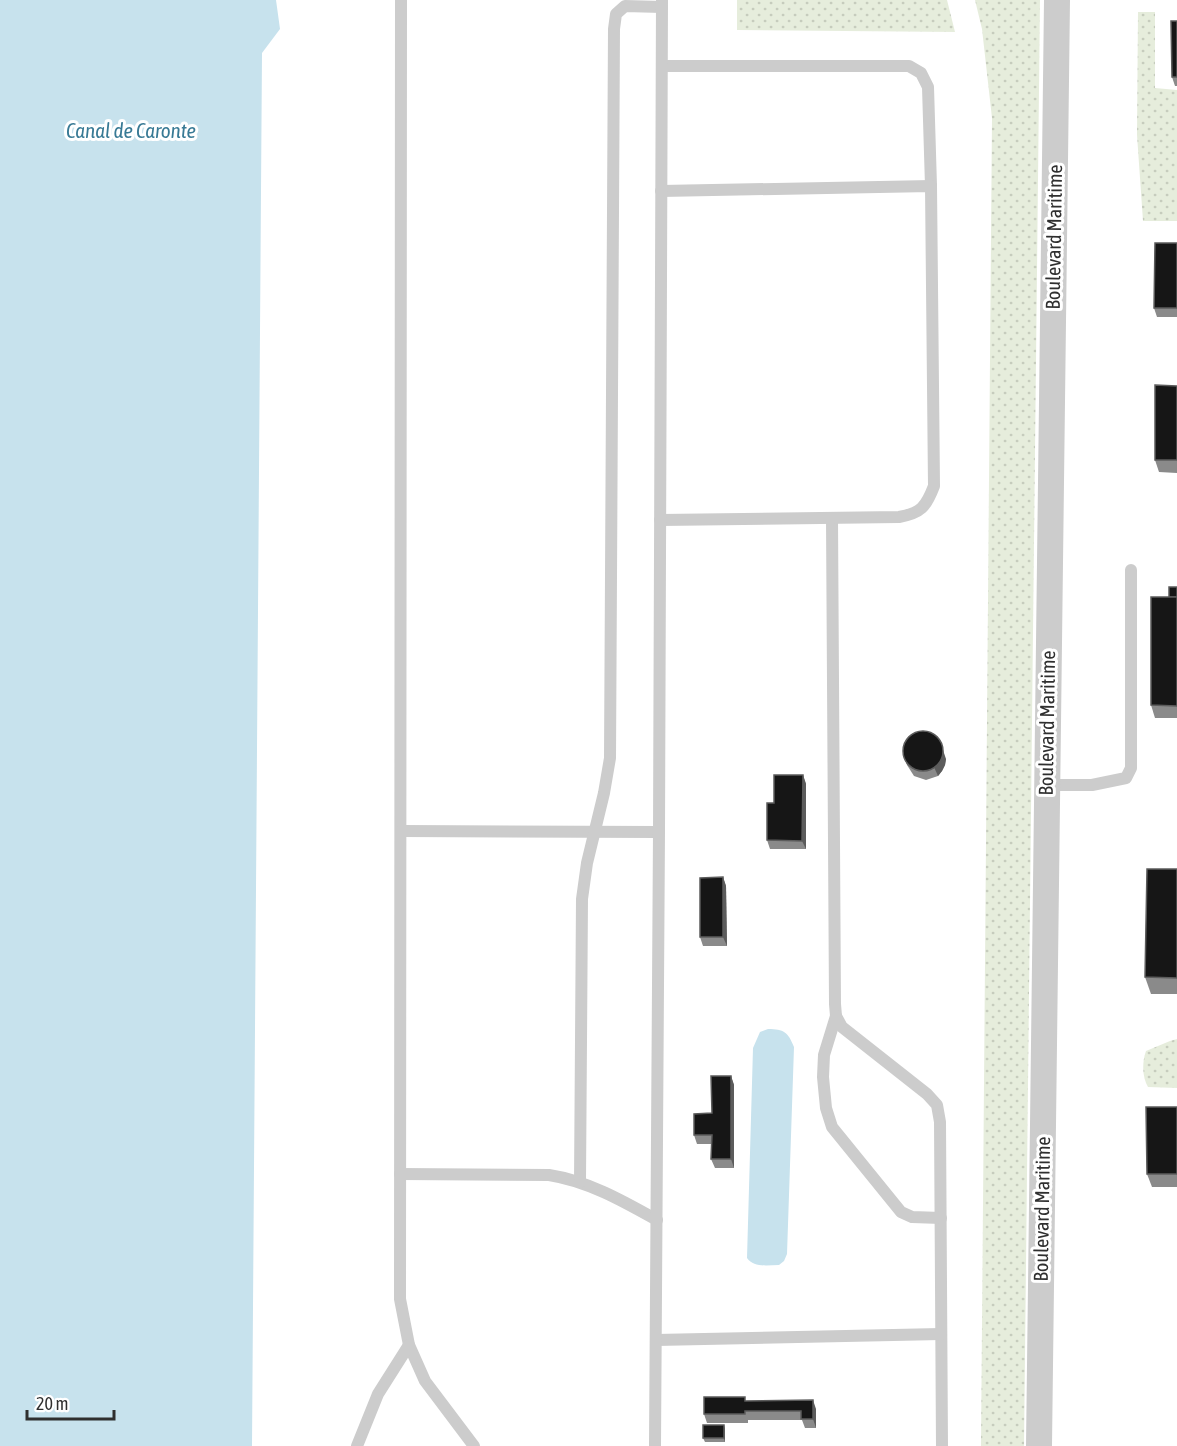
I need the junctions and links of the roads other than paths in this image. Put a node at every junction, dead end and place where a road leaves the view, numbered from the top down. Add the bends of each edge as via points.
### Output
1 (401, 0) edge
2 (1057, 0) edge
3 (662, 3) edge
4 (662, 66) junction
5 (932, 186) junction
6 (661, 191) junction
7 (832, 519) junction
8 (660, 520) junction
9 (1131, 570) dead end
10 (1046, 785) junction
11 (400, 831) junction
12 (595, 832) junction
13 (660, 832) junction
14 (836, 1016) junction
15 (400, 1174) junction
16 (580, 1182) junction
17 (940, 1218) junction
18 (657, 1220) junction
19 (941, 1334) junction
20 (656, 1340) junction
21 (409, 1346) junction
22 (357, 1446) edge
23 (474, 1446) edge
24 (655, 1446) edge
25 (942, 1446) edge
26 (1039, 1446) edge

1 - 11 lane
2 - 10 street, Boulevard Maritime
3 - 4 lane
3 - 12 lane via 625,6 616,14 614,29 610,758
4 - 5 lane via 909,66 921,73 928,87
4 - 6 lane
5 - 6 lane
5 - 7 lane via 934,486 928,502 914,514
6 - 8 lane
7 - 8 lane
7 - 14 lane
8 - 13 lane
9 - 10 lane via 1131,768 1126,778 1092,785
10 - 26 street, Boulevard Maritime
11 - 12 lane
11 - 15 lane
12 - 13 lane
12 - 16 lane via 582,899
13 - 18 lane
14 - 17 lane via 842,1027 937,1105
14 - 17 lane via 824,1055 823,1077 832,1128 901,1212 912,1217
15 - 16 lane via 549,1175
15 - 21 lane via 400,1299
16 - 18 lane
17 - 19 lane
18 - 20 lane
19 - 20 lane
19 - 25 lane
20 - 24 lane
21 - 22 lane via 378,1394
21 - 23 lane via 425,1381

